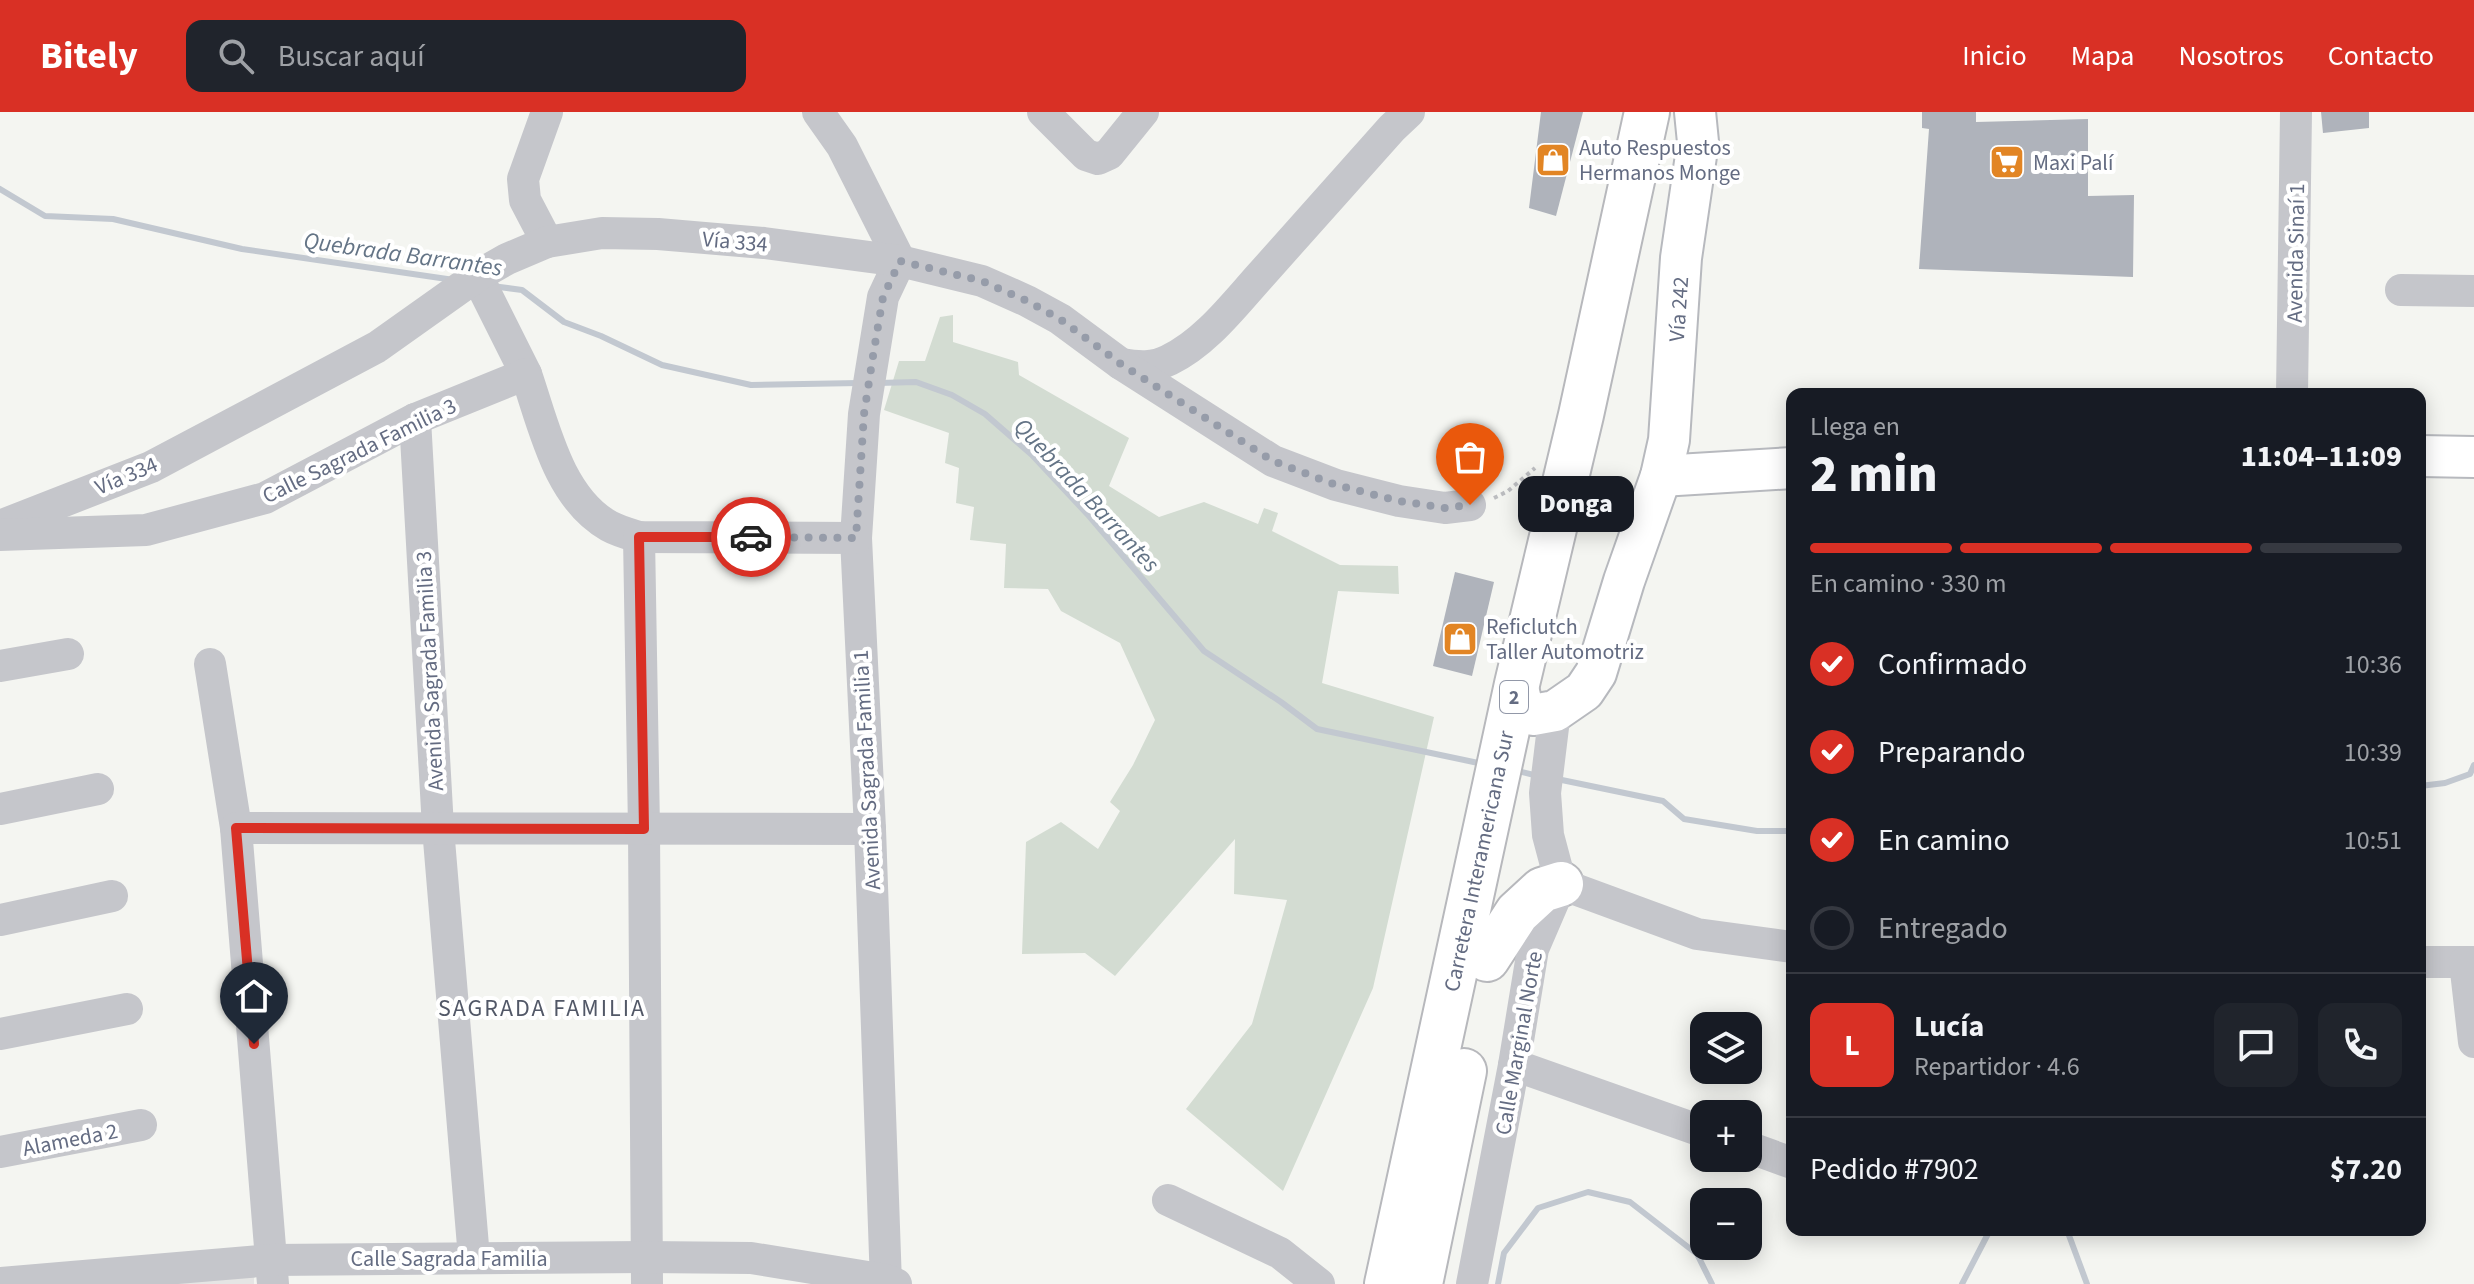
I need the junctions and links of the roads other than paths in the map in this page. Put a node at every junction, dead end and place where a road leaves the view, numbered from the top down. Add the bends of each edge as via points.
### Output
1 (547, 112) edge
2 (818, 112) edge
3 (1043, 112) edge
4 (1143, 112) edge
5 (1650, 112) edge
6 (2296, 112) edge
7 (1391, 117) edge
8 (1690, 122) edge
9 (1653, 204) junction
10 (547, 242) junction
11 (900, 261) junction
12 (477, 276) junction
13 (2401, 290) dead end
14 (2474, 291) edge
15 (1121, 364) junction
16 (526, 374) junction
17 (2292, 388) edge
18 (415, 419) junction
19 (2426, 456) edge
20 (2474, 457) edge
21 (1786, 468) edge
22 (1661, 476) junction
23 (1470, 505) road end
24 (0, 526) edge
25 (0, 535) edge
26 (639, 537) junction
27 (856, 538) junction
28 (68, 654) dead end
29 (210, 664) dead end
30 (0, 666) edge
31 (1535, 703) junction
32 (98, 789) dead end
33 (0, 809) edge
34 (236, 828) junction
35 (438, 828) junction
36 (644, 829) junction
37 (870, 829) junction
38 (1561, 884) junction
39 (112, 896) dead end
40 (0, 920) edge
41 (1786, 946) edge
42 (1487, 959) junction
43 (2426, 962) edge
44 (2470, 962) edge
45 (127, 1009) dead end
46 (0, 1034) edge
47 (2474, 1042) edge
48 (1514, 1065) junction
49 (141, 1125) dead end
50 (1690, 1127) edge
51 (0, 1152) edge
52 (1762, 1152) edge
53 (1786, 1161) edge
54 (1168, 1200) dead end
55 (474, 1258) junction
56 (646, 1270) edge
57 (272, 1272) edge
58 (0, 1283) edge
59 (889, 1283) edge
60 (1319, 1284) edge
61 (1387, 1284) edge
62 (1420, 1284) edge
63 (1472, 1284) edge

1 - 10 street via 523,179 525,200
2 - 11 street via 842,146
3 - 4 street via 1086,155 1098,159 1109,154
5 - 9 highway via 1657,169
5 - 31 highway, Carretera Interamericana Sur / 2 via 1581,415
6 - 17 street, Avenida Sinaí 1
7 - 15 street via 1203,336 1156,366
8 - 9 highway, Carretera Interamericana Sur / 2
8 - 22 main road, Vía 242 via 1669,440
9 - 31 highway, Carretera Interamericana Sur / 2
10 - 11 street, Vía 334 via 602,233 658,234
10 - 12 street, Vía 334
11 - 15 street, Vía 334 via 982,281 1027,301
11 - 27 street, Avenida Sagrada Familia 1 via 883,297 873,356
12 - 16 street
12 - 24 street, Vía 334 via 377,347 151,467
13 - 14 street
15 - 23 street, Vía 334 via 1273,461 1399,501 1445,508
16 - 18 street, Calle Sagrada Familia 3
16 - 26 street via 555,459 573,491 610,527
18 - 25 street, Calle Sagrada Familia 3 via 265,498 146,530
18 - 35 street, Avenida Sagrada Familia 3
19 - 20 main road
21 - 22 main road
22 - 31 main road, Vía 242 via 1596,673 1584,691
26 - 27 street
26 - 36 street
27 - 37 street, Avenida Sagrada Familia 1
28 - 30 street
29 - 34 street
31 - 38 street via 1548,835
31 - 42 highway, Carretera Interamericana Sur / 2
31 - 61 highway, Carretera Interamericana Sur / 2
32 - 33 street
34 - 35 street
34 - 57 street
35 - 36 street
35 - 55 street, Avenida Sagrada Familia 3
36 - 37 street
36 - 56 street
37 - 59 street, Avenida Sagrada Familia 1
38 - 41 street via 1697,934
38 - 42 highway via 1542,890 1517,913
38 - 48 street, Calle Marginal Norte via 1533,949
39 - 40 street
42 - 62 highway, Carretera Interamericana Sur / 2
43 - 44 street
44 - 47 street
45 - 46 street
48 - 50 street
48 - 63 street, Calle Marginal Norte
49 - 51 street, Alameda 2
52 - 53 street
54 - 60 street via 1280,1253
55 - 56 street, Calle Sagrada Familia
55 - 57 street, Calle Sagrada Familia
56 - 59 street, Calle Sagrada Familia via 751,1258
57 - 58 street, Calle Sagrada Familia

